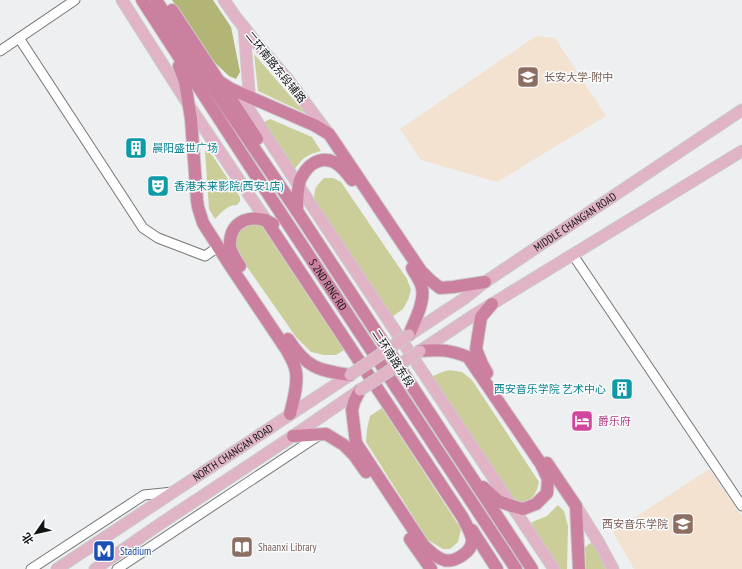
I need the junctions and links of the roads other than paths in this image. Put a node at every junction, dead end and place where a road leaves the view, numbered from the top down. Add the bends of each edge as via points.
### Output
1 (75, 0) edge
2 (122, 0) edge
3 (142, 0) edge
4 (156, 0) edge
5 (224, 0) edge
6 (164, 5) edge
7 (244, 27) junction
8 (19, 38) junction
9 (174, 49) junction
10 (0, 51) edge
11 (220, 82) junction
12 (237, 91) junction
13 (249, 96) junction
14 (188, 104) junction
15 (742, 110) edge
16 (250, 111) junction
17 (329, 134) junction
18 (742, 151) edge
19 (299, 186) junction
20 (297, 208) junction
21 (266, 220) junction
22 (299, 240) junction
23 (218, 247) junction
24 (573, 255) junction
25 (485, 282) junction
26 (492, 304) junction
27 (409, 335) junction
28 (420, 351) junction
29 (350, 375) junction
30 (360, 390) junction
31 (290, 414) junction
32 (322, 434) junction
33 (293, 436) junction
34 (469, 474) junction
35 (173, 492) junction
36 (512, 506) junction
37 (576, 506) junction
38 (742, 506) edge
39 (463, 518) junction
40 (113, 557) junction
41 (119, 568) edge
42 (31, 569) edge
43 (57, 569) edge
44 (95, 569) edge
45 (431, 569) edge
46 (497, 569) edge
47 (516, 569) edge
48 (532, 569) edge
49 (554, 569) edge
50 (579, 569) edge
51 (613, 569) edge

1 - 8 street
2 - 14 main road
3 - 9 highway, S 2ND RING RD
4 - 6 highway
5 - 7 main road, 二环南路东段辅路
6 - 11 highway via 190,37
6 - 20 highway, 二环南路东段 via 200,70
7 - 13 main road
7 - 17 main road, 二环南路东段辅路
8 - 10 street
8 - 23 street via 143,228 158,238 205,256
9 - 14 highway via 185,82
9 - 22 highway, S 2ND RING RD
11 - 12 highway
11 - 20 highway via 279,174
12 - 13 highway
12 - 16 main road
13 - 16 main road
13 - 17 highway
14 - 21 main road
14 - 23 highway via 198,207 203,223
15 - 25 main road, MIDDLE CHANG'AN ROAD
16 - 19 main road
17 - 25 highway via 421,271 430,280 440,288
18 - 24 main road
19 - 20 highway
19 - 27 highway via 305,170 318,161 333,161 347,173 416,275 422,288 422,301
19 - 36 main road
20 - 34 highway, 二环南路东段
21 - 22 highway
21 - 29 highway via 248,219 234,228 230,246 233,256 298,353 311,365 325,371
21 - 39 highway
22 - 47 highway, S 2ND RING RD
23 - 31 highway via 291,358 296,372 296,385
24 - 26 main road
24 - 38 street
25 - 27 main road, MIDDLE CHANG'AN ROAD
26 - 28 main road
26 - 37 highway via 481,317 476,349 482,364
27 - 29 main road, NORTH CHANG'AN ROAD, bridge
28 - 30 main road, NORTH CHANG'AN ROAD, bridge
28 - 36 highway via 442,350 468,357 541,464 548,478 547,493 536,504 523,509
29 - 31 main road, NORTH CHANG'AN ROAD
30 - 33 main road, NORTH CHANG'AN ROAD
30 - 39 highway via 352,410 356,443 424,546 445,561 468,552 472,542 471,534
31 - 35 main road, NORTH CHANG'AN ROAD
32 - 33 highway
32 - 41 street
32 - 45 highway via 344,445 354,455
33 - 40 main road, NORTH CHANG'AN ROAD
34 - 36 highway via 498,501
34 - 48 highway, 二环南路东段
35 - 42 street via 144,495
35 - 43 main road, NORTH CHANG'AN ROAD
36 - 49 main road
37 - 50 highway
37 - 51 main road
39 - 46 highway
40 - 41 street
40 - 44 main road, NORTH CHANG'AN ROAD

